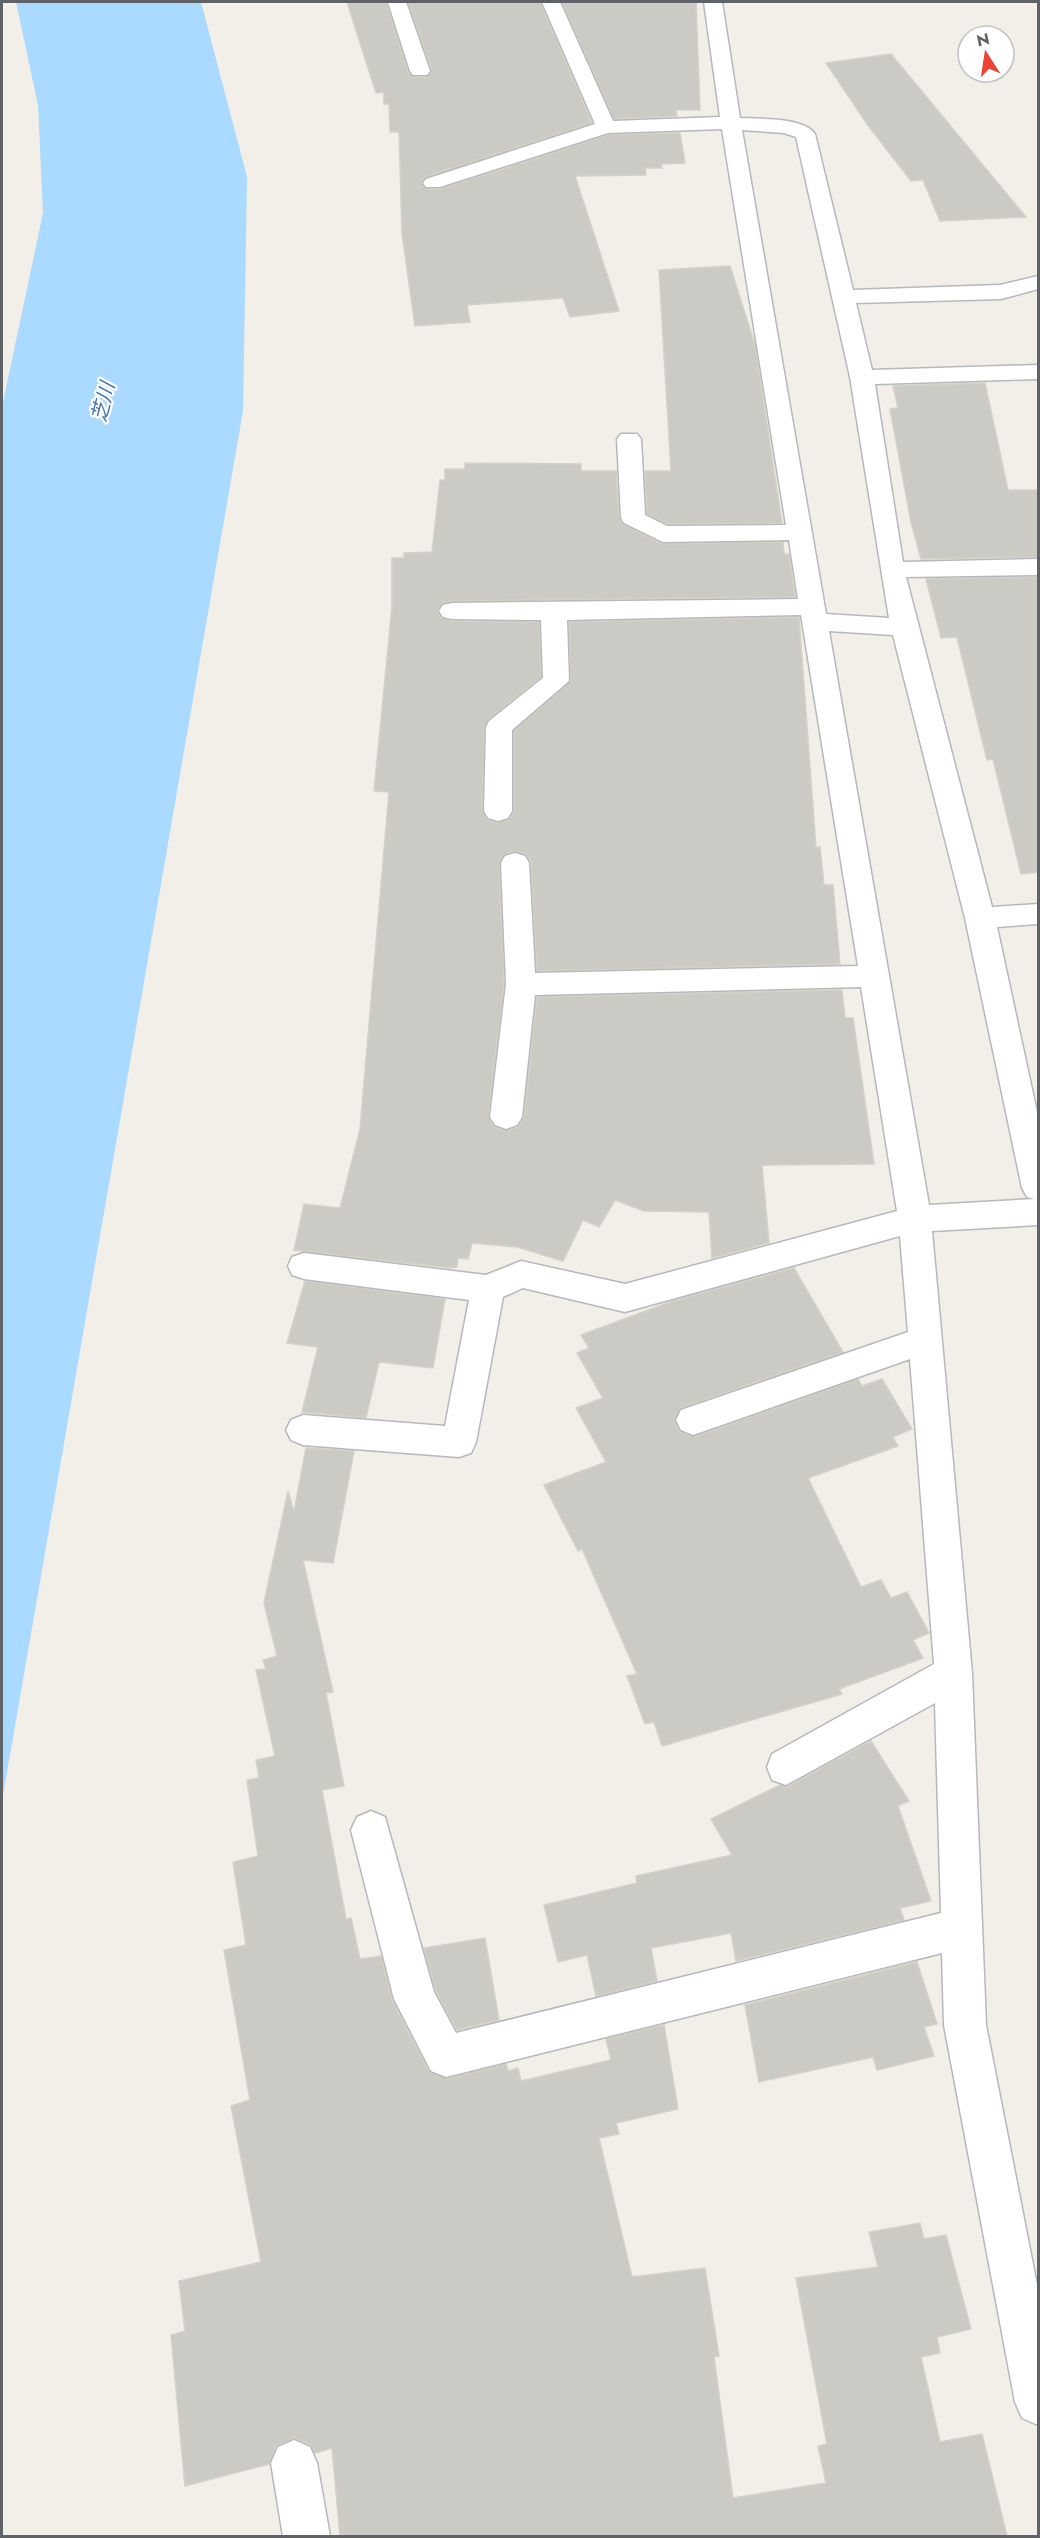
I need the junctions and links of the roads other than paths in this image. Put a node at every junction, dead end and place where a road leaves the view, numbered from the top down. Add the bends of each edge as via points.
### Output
1 (397, 2) edge
2 (551, 2) edge
3 (713, 2) edge
4 (420, 71) dead end
5 (731, 123) junction
6 (606, 127) junction
7 (433, 183) dead end
8 (1038, 282) edge
9 (845, 297) junction
10 (1038, 372) edge
11 (862, 377) junction
12 (629, 439) dead end
13 (800, 532) junction
14 (1038, 567) edge
15 (892, 570) junction
16 (452, 611) dead end
17 (554, 612) junction
18 (814, 614) junction
19 (904, 627) junction
20 (498, 811) dead end
21 (515, 863) dead end
22 (1038, 914) edge
23 (980, 918) junction
24 (874, 976) junction
25 (520, 984) junction
26 (1025, 1064) edge
27 (506, 1117) dead end
28 (1038, 1188) edge
29 (1038, 1212) edge
30 (915, 1219) junction
31 (304, 1266) dead end
32 (488, 1289) junction
33 (925, 1340) junction
34 (693, 1420) dead end
35 (303, 1430) dead end
36 (953, 1673) junction
37 (786, 1767) dead end
38 (371, 1830) dead end
39 (962, 1928) junction
40 (1038, 2402) edge
41 (294, 2463) dead end
42 (307, 2536) edge

1 - 4 street
2 - 6 street
3 - 5 street
5 - 6 street
5 - 9 street via 787,127 805,134
5 - 13 street
6 - 7 street
8 - 9 street via 1001,292
9 - 11 street
10 - 11 street
11 - 15 street
12 - 13 street via 633,518 648,528 663,534
13 - 18 street
14 - 15 street
15 - 19 street
16 - 17 street
17 - 18 street
17 - 20 street via 556,681 499,727
18 - 19 street
18 - 24 street
19 - 23 street
21 - 25 street
22 - 23 street
23 - 26 street
24 - 25 street
24 - 30 street
25 - 27 street
26 - 28 street
29 - 30 street
30 - 32 street via 625,1298 521,1274
30 - 33 street
31 - 32 street
32 - 35 street via 459,1442
33 - 34 street
33 - 36 street
36 - 37 street
36 - 39 street
38 - 39 street via 415,1999 446,2056
39 - 40 street via 965,2025
41 - 42 street

